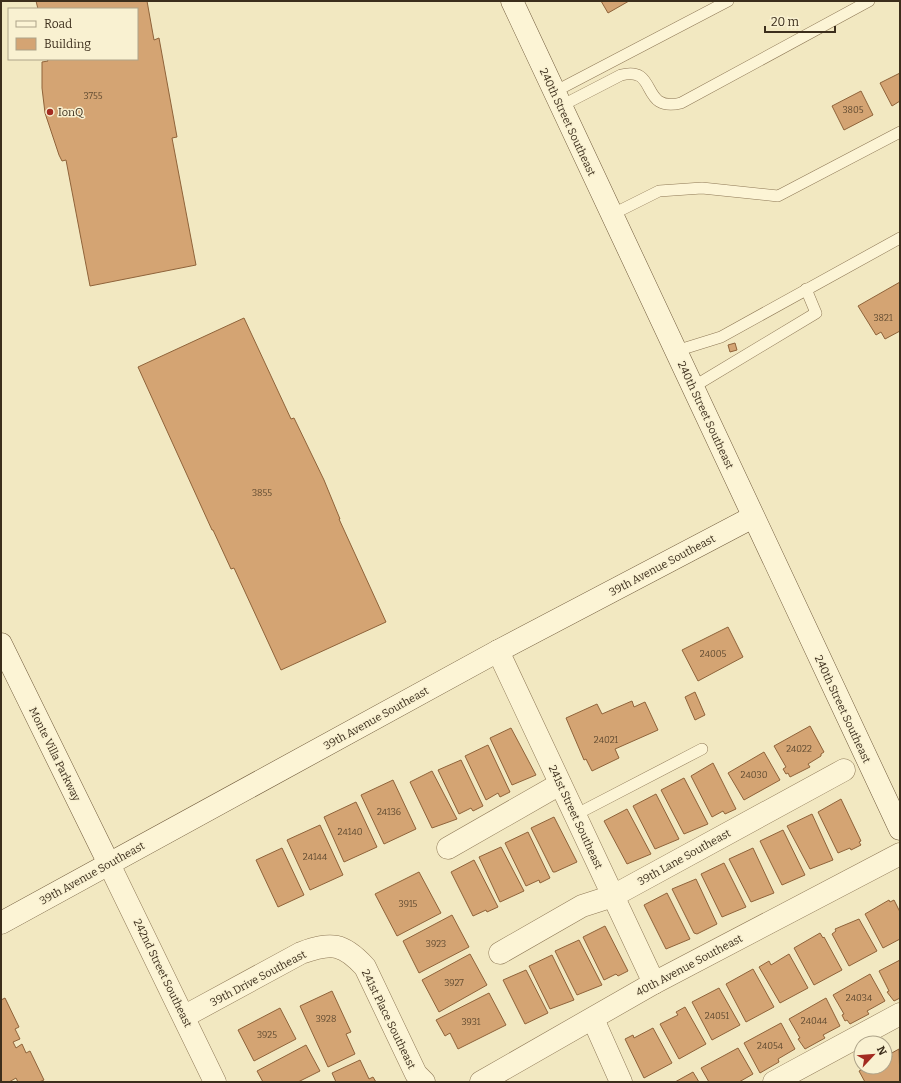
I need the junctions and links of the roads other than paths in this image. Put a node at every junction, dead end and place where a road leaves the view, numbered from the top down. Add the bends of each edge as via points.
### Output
1 (512, 1) edge
2 (728, 1) edge
3 (869, 1) edge
4 (558, 99) junction
5 (900, 132) edge
6 (611, 215) junction
7 (900, 238) edge
8 (806, 289) junction
9 (676, 351) junction
10 (693, 387) junction
11 (753, 517) junction
12 (1, 644) edge
13 (498, 651) junction
14 (702, 748) dead end
15 (854, 764) junction
16 (560, 784) junction
17 (575, 815) junction
18 (900, 829) edge
19 (448, 848) dead end
20 (900, 854) edge
21 (109, 864) junction
22 (613, 896) junction
23 (1, 923) edge
24 (333, 946) joint
25 (500, 953) dead end
26 (654, 984) junction
27 (900, 1014) edge
28 (185, 1016) junction
29 (593, 1019) junction
30 (215, 1082) edge
31 (424, 1082) edge
32 (481, 1082) edge
33 (621, 1082) edge
34 (774, 1082) edge

1 - 4 street, 240th Street Southeast
2 - 4 lane
3 - 4 lane via 681,103 662,103 653,97 643,77 636,73 620,75
4 - 6 street, 240th Street Southeast
5 - 6 lane via 778,196 702,188 659,191
6 - 9 street, 240th Street Southeast
7 - 8 lane
8 - 9 lane via 721,337
8 - 10 lane via 816,313
9 - 10 street, 240th Street Southeast
10 - 11 street, 240th Street Southeast
11 - 13 street, 39th Avenue Southeast
11 - 15 street, 240th Street Southeast
12 - 21 street, Monte Villa Parkway
13 - 16 street, 241st Street Southeast
13 - 21 street, 39th Avenue Southeast
14 - 17 lane
15 - 18 street, 240th Street Southeast
15 - 22 street, 39th Lane Southeast
16 - 17 street, 241st Street Southeast
16 - 19 street
17 - 22 street, 241st Street Southeast
20 - 26 street, 40th Avenue Southeast
21 - 23 street, 39th Avenue Southeast
21 - 28 street, 242nd Street Southeast
22 - 25 street, 39th Lane Southeast via 582,906
22 - 26 street, 241st Street Southeast
24 - 28 street, 39th Drive Southeast via 320,946 302,953
24 - 31 street, 241st Place Southeast via 352,953 365,967 416,1074
26 - 29 street, 40th Avenue Southeast
27 - 34 street
28 - 30 street, 242nd Street Southeast
29 - 32 street, 40th Avenue Southeast
29 - 33 street

